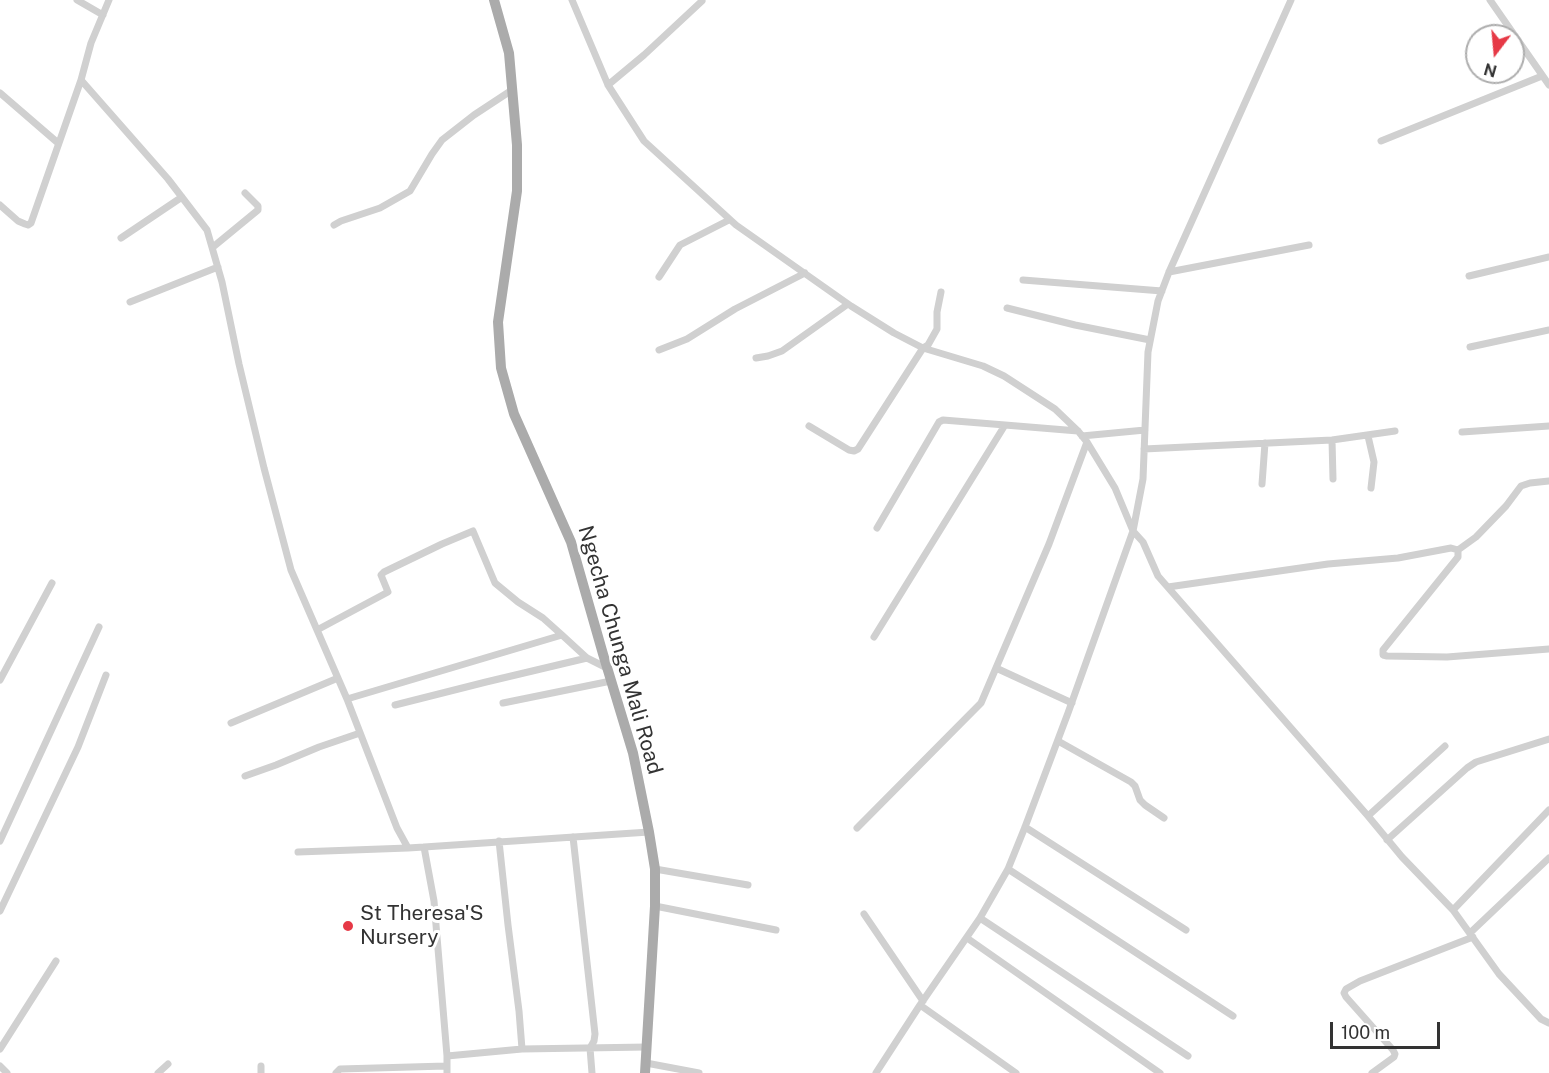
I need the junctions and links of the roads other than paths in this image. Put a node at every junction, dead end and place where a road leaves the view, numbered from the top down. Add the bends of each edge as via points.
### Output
1 (76, 0) edge
2 (109, 0) edge
3 (494, 0) edge
4 (572, 0) edge
5 (1291, 0) edge
6 (1490, 0) edge
7 (702, 1) edge
8 (103, 15) junction
9 (1542, 76) junction
10 (81, 80) junction
11 (609, 85) junction
12 (1549, 85) edge
13 (512, 90) junction
14 (0, 93) edge
15 (1381, 141) dead end
16 (58, 143) junction
17 (245, 193) dead end
18 (182, 197) junction
19 (0, 206) edge
20 (729, 220) junction
21 (334, 225) dead end
22 (121, 238) dead end
23 (1309, 245) dead end
24 (213, 247) junction
25 (1549, 257) edge
26 (218, 267) junction
27 (1169, 272) junction
28 (805, 273) junction
29 (1469, 276) dead end
30 (659, 277) dead end
31 (1023, 280) dead end
32 (941, 291) dead end
33 (1162, 291) junction
34 (130, 302) dead end
35 (848, 304) junction
36 (1007, 308) dead end
37 (1549, 330) edge
38 (1150, 340) junction
39 (1470, 347) dead end
40 (923, 348) junction
41 (659, 351) dead end
42 (756, 358) dead end
43 (1005, 425) junction
44 (809, 426) dead end
45 (1549, 426) edge
46 (1144, 430) junction
47 (1395, 431) dead end
48 (1462, 432) dead end
49 (1082, 436) junction
50 (1368, 436) junction
51 (1332, 440) junction
52 (1265, 443) junction
53 (1144, 449) junction
54 (1333, 479) dead end
55 (1549, 482) edge
56 (1262, 484) dead end
57 (1371, 488) dead end
58 (877, 528) dead end
59 (1133, 531) junction
60 (1458, 550) junction
61 (52, 583) dead end
62 (1168, 587) junction
63 (99, 627) dead end
64 (317, 630) junction
65 (562, 635) junction
66 (874, 637) dead end
67 (1549, 649) edge
68 (587, 658) junction
69 (607, 668) junction
70 (996, 668) junction
71 (106, 675) dead end
72 (338, 678) junction
73 (0, 680) edge
74 (611, 681) junction
75 (346, 699) junction
76 (503, 703) dead end
77 (1072, 703) junction
78 (395, 705) dead end
79 (231, 723) dead end
80 (360, 733) junction
81 (1549, 739) edge
82 (1058, 741) junction
83 (1445, 746) dead end
84 (245, 776) dead end
85 (1549, 810) edge
86 (1368, 816) junction
87 (1164, 818) dead end
88 (1025, 827) junction
89 (857, 828) dead end
90 (649, 831) junction
91 (573, 837) junction
92 (1387, 840) junction
93 (0, 841) edge
94 (499, 841) junction
95 (408, 848) junction
96 (424, 848) junction
97 (298, 852) dead end
98 (1549, 858) edge
99 (655, 869) junction
100 (1008, 869) junction
101 (748, 885) dead end
102 (655, 906) junction
103 (1453, 910) junction
104 (0, 912) edge
105 (864, 914) dead end
106 (980, 918) junction
107 (776, 930) dead end
108 (1186, 930) dead end
109 (1472, 935) junction
110 (966, 938) junction
111 (56, 961) dead end
112 (922, 1003) junction
113 (1233, 1016) dead end
114 (1549, 1023) edge
115 (647, 1047) junction
116 (590, 1048) junction
117 (0, 1049) edge
118 (522, 1049) junction
119 (447, 1056) junction
120 (1188, 1056) dead end
121 (168, 1064) dead end
122 (0, 1066) edge
123 (645, 1068) edge
124 (447, 1069) edge
125 (7, 1073) edge
126 (158, 1073) edge
127 (336, 1073) edge
128 (592, 1073) edge
129 (699, 1073) edge
130 (876, 1073) edge
131 (1016, 1073) edge
132 (1160, 1073) edge
133 (1372, 1073) edge

1 - 8 street
2 - 8 street
3 - 13 main road, Ngecha Chunga Mali Road via 509,53
4 - 11 street
5 - 27 street
6 - 9 street
7 - 11 street
8 - 10 street
9 - 12 street
9 - 15 street
10 - 16 street
10 - 18 street
11 - 20 street via 644,141
13 - 21 street via 442,140 410,191 380,208
13 - 69 main road, Ngecha Chunga Mali Road via 517,191 498,322 501,368 514,414 571,542
14 - 16 street
16 - 19 street via 31,223 18,221
17 - 24 street via 258,210
18 - 22 street
18 - 24 street via 207,230
20 - 28 street
20 - 30 street via 680,245
23 - 27 street
24 - 26 street
25 - 29 street
26 - 34 street
26 - 64 street via 285,550
27 - 33 street
28 - 35 street
28 - 41 street
31 - 33 street
32 - 40 street via 937,329
33 - 38 street
35 - 40 street
35 - 42 street via 782,351
36 - 38 street
37 - 39 street
38 - 46 street
40 - 44 street via 858,449 849,450
40 - 49 street via 1004,376 1055,410
43 - 49 street
43 - 58 street via 939,422
43 - 66 street
45 - 48 street
46 - 49 street
46 - 53 street
47 - 50 street
49 - 59 street via 1115,488
49 - 70 street via 1049,544
50 - 51 street
50 - 57 street via 1374,462
51 - 52 street
51 - 54 street
52 - 53 street
52 - 56 street
53 - 59 street
55 - 60 street via 1521,486 1476,537
59 - 62 street
59 - 77 street
60 - 62 street
60 - 67 street via 1458,557 1383,650 1383,655 1447,657
61 - 73 street
62 - 86 street
63 - 93 street
64 - 65 street via 388,592 381,574 384,572 473,531 495,583
64 - 72 street
65 - 68 street
65 - 75 street
68 - 69 street
68 - 78 street
69 - 74 main road, Ngecha Chunga Mali Road
70 - 77 street
70 - 89 street via 981,703
71 - 104 street via 78,747
72 - 75 street
72 - 79 street
74 - 76 street
74 - 90 main road, Ngecha Chunga Mali Road via 633,753
75 - 80 street
77 - 82 street
80 - 84 street
80 - 95 street
81 - 92 street via 1476,762
82 - 87 street via 1131,783 1140,800
82 - 88 street
83 - 86 street
85 - 103 street
86 - 92 street
88 - 100 street
88 - 108 street
90 - 91 street
90 - 99 main road, Ngecha Chunga Mali Road
91 - 94 street
91 - 116 street via 595,1034
92 - 103 street
94 - 96 street
94 - 118 street
95 - 96 street
95 - 97 street
96 - 119 street via 434,901
98 - 109 street
99 - 101 street
99 - 102 main road, Ngecha Chunga Mali Road
100 - 106 street
100 - 113 street
102 - 107 street
102 - 115 main road, Ngecha Chunga Mali Road
103 - 109 street
105 - 112 street
106 - 110 street
106 - 120 street
109 - 114 street via 1499,974
109 - 133 street via 1346,989 1346,998 1395,1054
110 - 112 street
110 - 132 street
111 - 117 street
112 - 130 street
112 - 131 street
115 - 116 street
115 - 123 main road, Ngecha Chunga Mali Road
116 - 118 street
116 - 128 street
118 - 119 street
119 - 124 street
121 - 126 street
122 - 125 street
123 - 129 street
124 - 127 street via 340,1069

